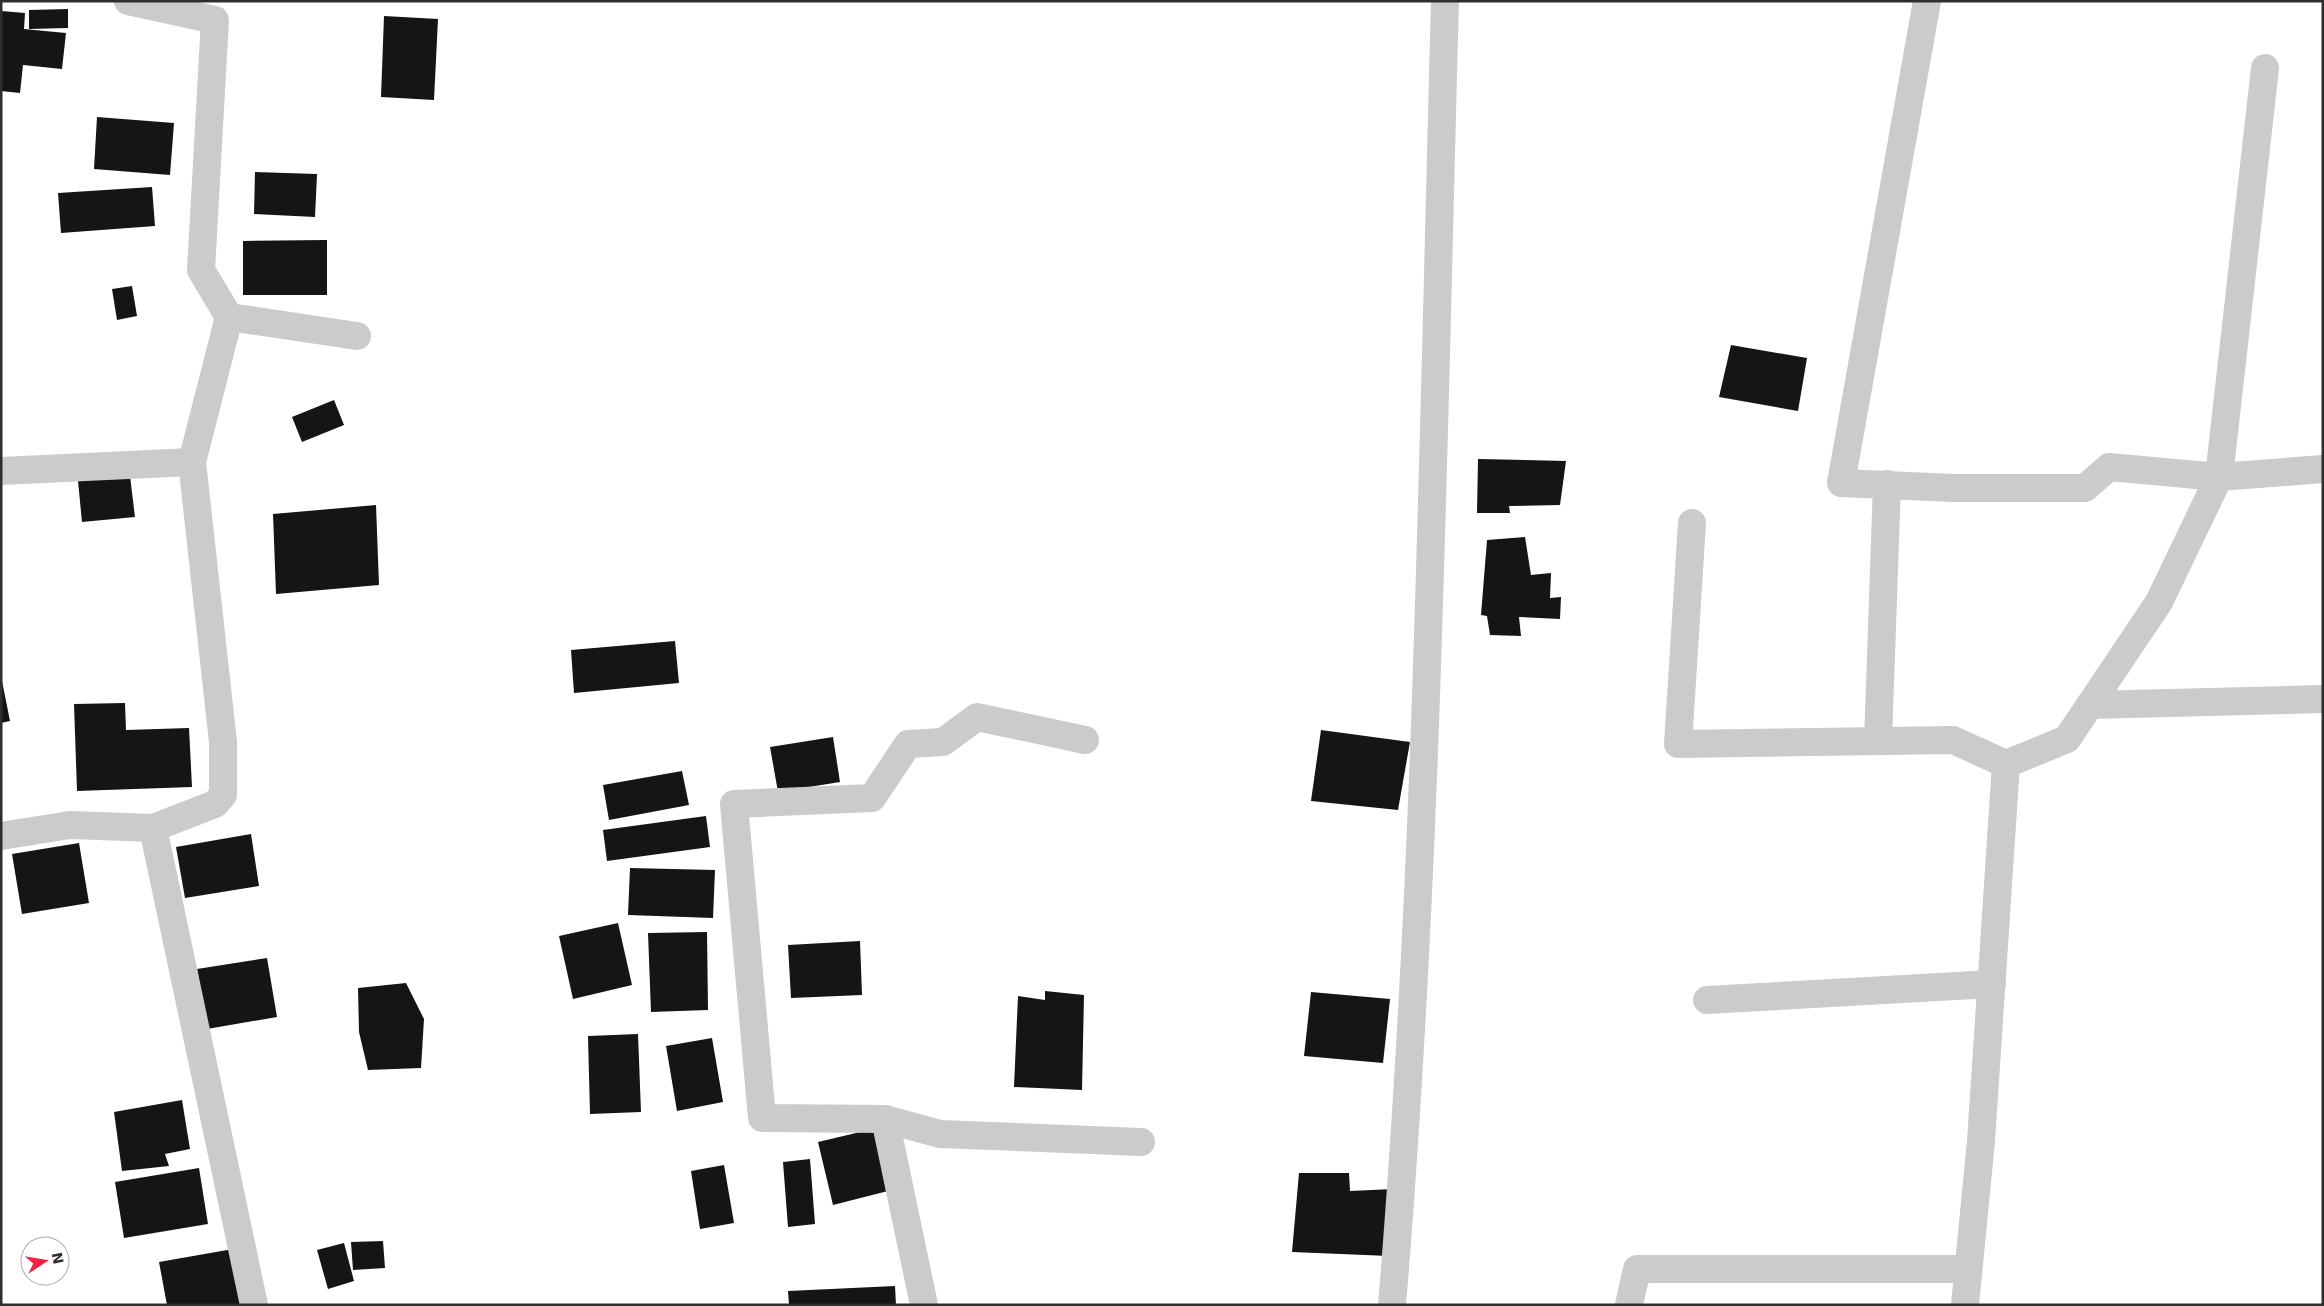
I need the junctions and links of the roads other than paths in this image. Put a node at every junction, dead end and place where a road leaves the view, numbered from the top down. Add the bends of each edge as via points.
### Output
1 (128, 1) edge
2 (1445, 1) edge
3 (1927, 1) edge
4 (220, 10) edge
5 (2265, 68) dead end
6 (229, 317) junction
7 (357, 336) dead end
8 (192, 462) junction
9 (2323, 469) edge
10 (1, 471) edge
11 (2219, 477) junction
12 (1887, 484) junction
13 (1692, 523) dead end
14 (2323, 699) edge
15 (2090, 705) junction
16 (1085, 740) dead end
17 (1878, 741) junction
18 (2006, 764) junction
19 (153, 828) junction
20 (1, 836) edge
21 (1992, 984) junction
22 (1707, 1000) dead end
23 (885, 1119) junction
24 (1141, 1142) dead end
25 (1968, 1269) junction
26 (254, 1305) edge
27 (924, 1305) edge
28 (1392, 1305) edge
29 (1629, 1305) edge
30 (1965, 1305) edge

1 - 4 street
2 - 28 street via 1426,705 1406,1143
3 - 12 street via 1841,483
4 - 6 street via 201,270
5 - 11 street
6 - 7 street
6 - 8 street
8 - 10 street
8 - 19 street via 223,742 223,795 215,804
9 - 11 street
11 - 12 street via 2108,467 2085,488 1953,488
11 - 15 street via 2159,602
12 - 17 street
13 - 17 street via 1678,744
14 - 15 street
15 - 18 street via 2066,739
16 - 23 street via 977,717 943,742 908,744 872,798 734,804 762,1118
17 - 18 street via 1953,740
18 - 21 street
19 - 20 street via 70,825
19 - 26 street
21 - 22 street
21 - 25 street
23 - 24 street via 940,1134
23 - 27 street
25 - 29 street via 1637,1269
25 - 30 street

